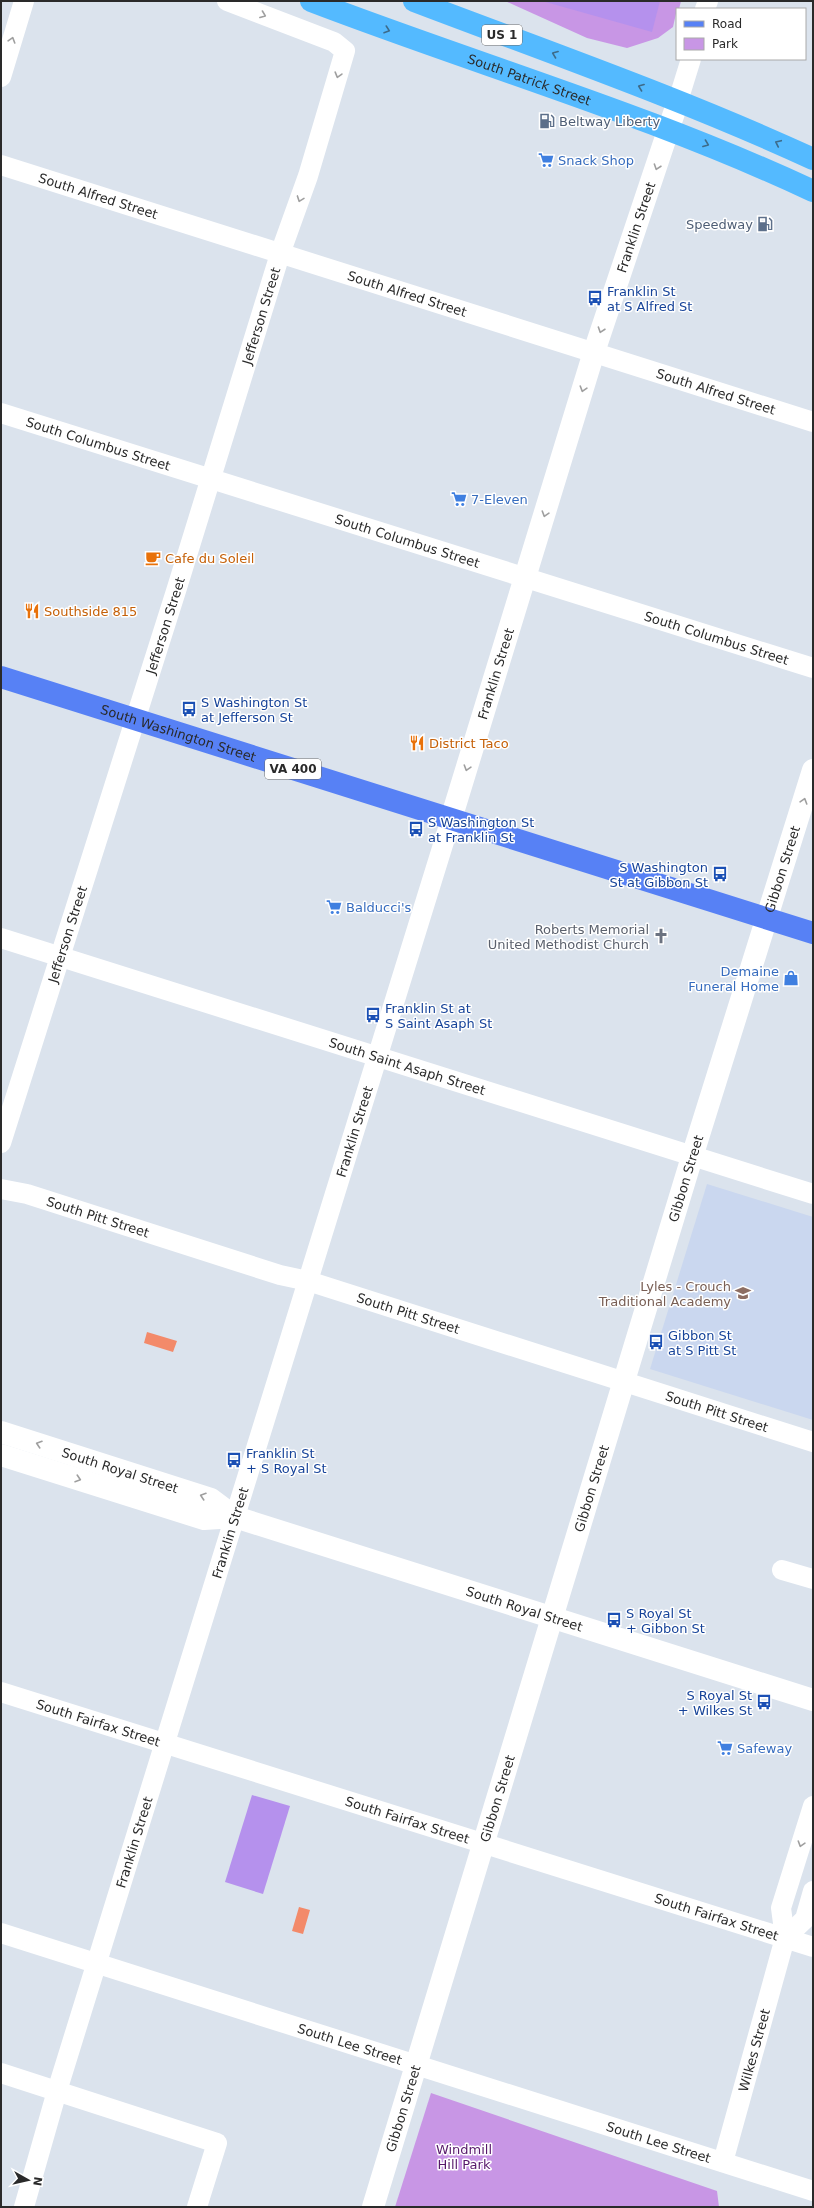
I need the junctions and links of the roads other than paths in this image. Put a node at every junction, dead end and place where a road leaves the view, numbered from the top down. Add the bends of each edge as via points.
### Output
1 (24, 1) edge
2 (227, 1) edge
3 (311, 1) edge
4 (414, 1) edge
5 (691, 60) edge
6 (1, 77) edge
7 (678, 101) junction
8 (669, 130) junction
9 (813, 159) edge
10 (1, 166) edge
11 (813, 191) edge
12 (280, 254) junction
13 (594, 352) junction
14 (1, 413) edge
15 (813, 422) edge
16 (210, 480) junction
17 (525, 578) junction
18 (813, 668) edge
19 (1, 677) edge
20 (136, 719) junction
21 (813, 770) edge
22 (451, 819) junction
23 (767, 918) junction
24 (813, 933) edge
25 (1, 938) edge
26 (60, 955) junction
27 (378, 1057) junction
28 (1, 1143) edge
29 (692, 1157) junction
30 (1, 1189) edge
31 (813, 1194) edge
32 (308, 1281) junction
33 (623, 1382) junction
34 (1, 1432) edge
35 (813, 1442) edge
36 (1, 1455) edge
37 (235, 1517) junction
38 (782, 1570) dead end
39 (813, 1579) edge
40 (552, 1617) junction
41 (1, 1692) edge
42 (813, 1700) edge
43 (165, 1743) junction
44 (813, 1806) edge
45 (483, 1843) junction
46 (813, 1891) edge
47 (1, 1933) edge
48 (785, 1938) junction
49 (813, 1947) edge
50 (97, 1964) junction
51 (416, 2066) junction
52 (1, 2073) edge
53 (57, 2091) junction
54 (723, 2162) junction
55 (813, 2191) edge
56 (24, 2207) edge
57 (197, 2207) edge
58 (373, 2207) edge

6 -> 1 street
2 -> 12 street, Jefferson Street via 334,42 345,51 308,176
3 -> 8 highway, South Patrick Street / US 1
7 -> 4 highway, US 1
5 - 7 street, Franklin Street
7 - 8 main road, Franklin Street
9 -> 7 highway, US 1 via 753,131
8 -> 11 highway, South Patrick Street / US 1 via 744,159
8 -> 13 main road, Franklin Street
10 - 12 street, South Alfred Street
12 - 13 street, South Alfred Street
12 - 16 street, Jefferson Street
13 - 15 street, South Alfred Street
13 -> 17 main road, Franklin Street
14 - 16 street, South Columbus Street
16 - 17 street, South Columbus Street
16 - 20 street, Jefferson Street
17 - 18 street, South Columbus Street
17 -> 22 main road, Franklin Street
19 - 20 main road, South Washington Street / VA 400
20 - 22 main road, South Washington Street / VA 400
20 - 26 street, Jefferson Street
23 -> 21 main road, Gibbon Street
22 - 23 main road, South Washington Street / VA 400
22 - 27 street, Franklin Street
23 - 24 main road, South Washington Street / VA 400
23 - 29 main road, Gibbon Street
25 - 26 street, South Saint Asaph Street
26 - 27 street, South Saint Asaph Street
26 - 28 street, Jefferson Street
27 - 29 street, South Saint Asaph Street
27 - 32 street, Franklin Street
29 - 31 street, South Saint Asaph Street
29 - 33 main road, Gibbon Street
30 - 32 street, South Pitt Street via 27,1194 280,1275
32 - 33 street, South Pitt Street
32 - 37 street, Franklin Street
33 - 35 street, South Pitt Street
33 - 40 main road, Gibbon Street
37 -> 34 main road, South Royal Street via 211,1499
36 -> 37 main road, South Royal Street via 204,1519
37 - 40 main road, South Royal Street
37 - 43 street, Franklin Street
38 - 39 street
40 - 42 main road, South Royal Street
40 - 45 main road, Gibbon Street
41 - 43 street, South Fairfax Street
43 - 45 street, South Fairfax Street
43 - 50 street, Franklin Street
44 -> 48 street, Wilkes Street via 781,1908
45 - 48 street, South Fairfax Street
45 - 51 main road, Gibbon Street
46 - 48 street via 805,1919
47 - 50 street, South Lee Street
48 - 49 street, South Fairfax Street
48 - 54 street, Wilkes Street
50 - 51 street, South Lee Street
50 - 53 street, Franklin Street
51 - 54 street, South Lee Street
51 - 58 main road, Gibbon Street
52 - 53 street
53 - 56 street, Franklin Street
53 - 57 street via 217,2143
54 - 55 street, South Lee Street

